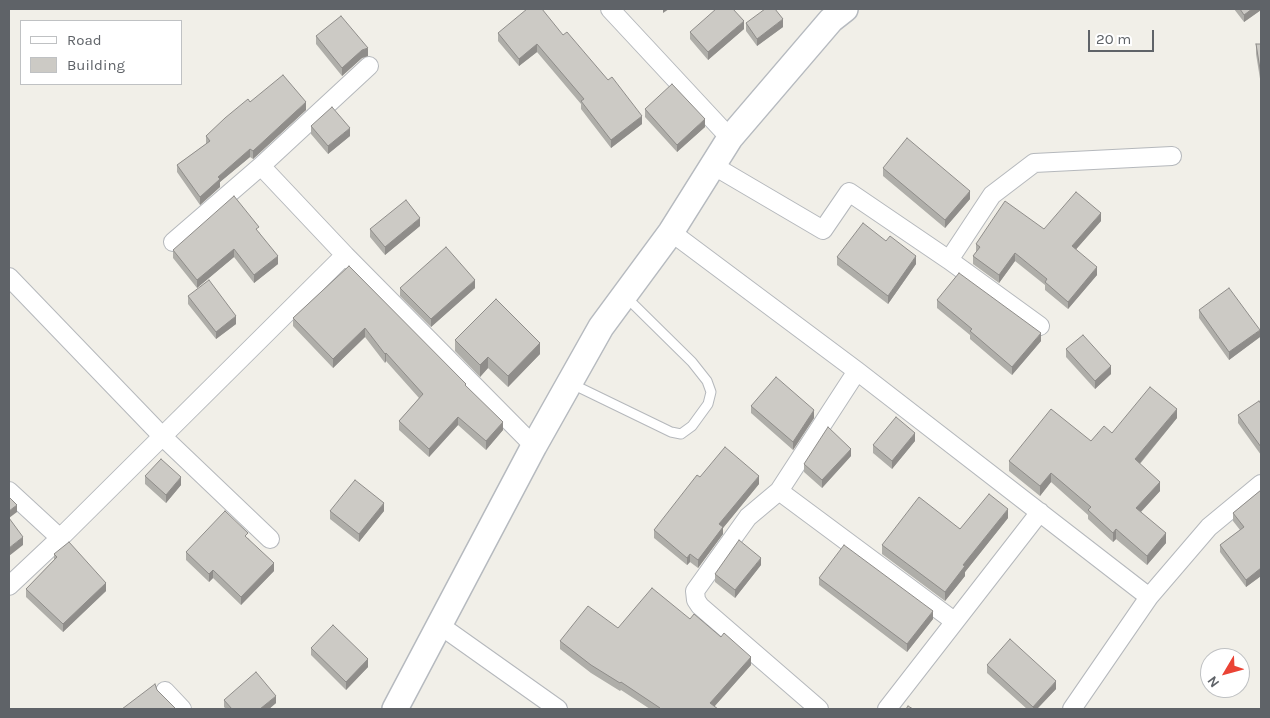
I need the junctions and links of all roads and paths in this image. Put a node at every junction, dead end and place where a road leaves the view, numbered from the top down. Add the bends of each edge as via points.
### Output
1 (610, 9) edge
2 (846, 9) edge
3 (369, 66) dead end
4 (730, 138) junction
5 (1172, 156) dead end
6 (261, 166) junction
7 (714, 166) junction
8 (671, 232) junction
9 (173, 242) dead end
10 (344, 255) junction
11 (949, 260) junction
12 (9, 277) edge
13 (624, 295) junction
14 (1040, 326) dead end
15 (857, 371) junction
16 (570, 383) junction
17 (163, 437) junction
18 (534, 446) junction
19 (1261, 484) edge
20 (779, 490) junction
21 (9, 491) edge
22 (1040, 512) junction
23 (60, 538) junction
24 (270, 539) dead end
25 (9, 586) edge
26 (1149, 597) junction
27 (954, 621) junction
28 (440, 626) junction
29 (165, 691) dead end
30 (182, 709) edge
31 (395, 709) edge
32 (558, 709) edge
33 (820, 709) edge
34 (887, 709) edge
35 (1072, 709) edge

1 - 4 street
2 - 4 main road via 831,20
3 - 6 street
4 - 7 main road
5 - 11 street via 1034,162 992,195
6 - 9 street
6 - 10 street
7 - 8 main road
7 - 11 street via 823,230 849,192
8 - 13 main road
8 - 15 street
10 - 17 street
10 - 18 street
11 - 14 street
12 - 17 street
13 - 16 main road via 601,327
13 - 16 lane via 707,381 711,392 708,404 692,426 681,434
15 - 20 street
15 - 22 street
16 - 18 main road
17 - 23 street
17 - 24 street
18 - 28 main road
19 - 26 street via 1210,527
20 - 27 street
20 - 33 street via 748,517 696,591 696,600
21 - 23 street
22 - 26 street
22 - 27 street
23 - 25 street
26 - 35 street
27 - 34 street
28 - 31 main road
28 - 32 street
29 - 30 street

